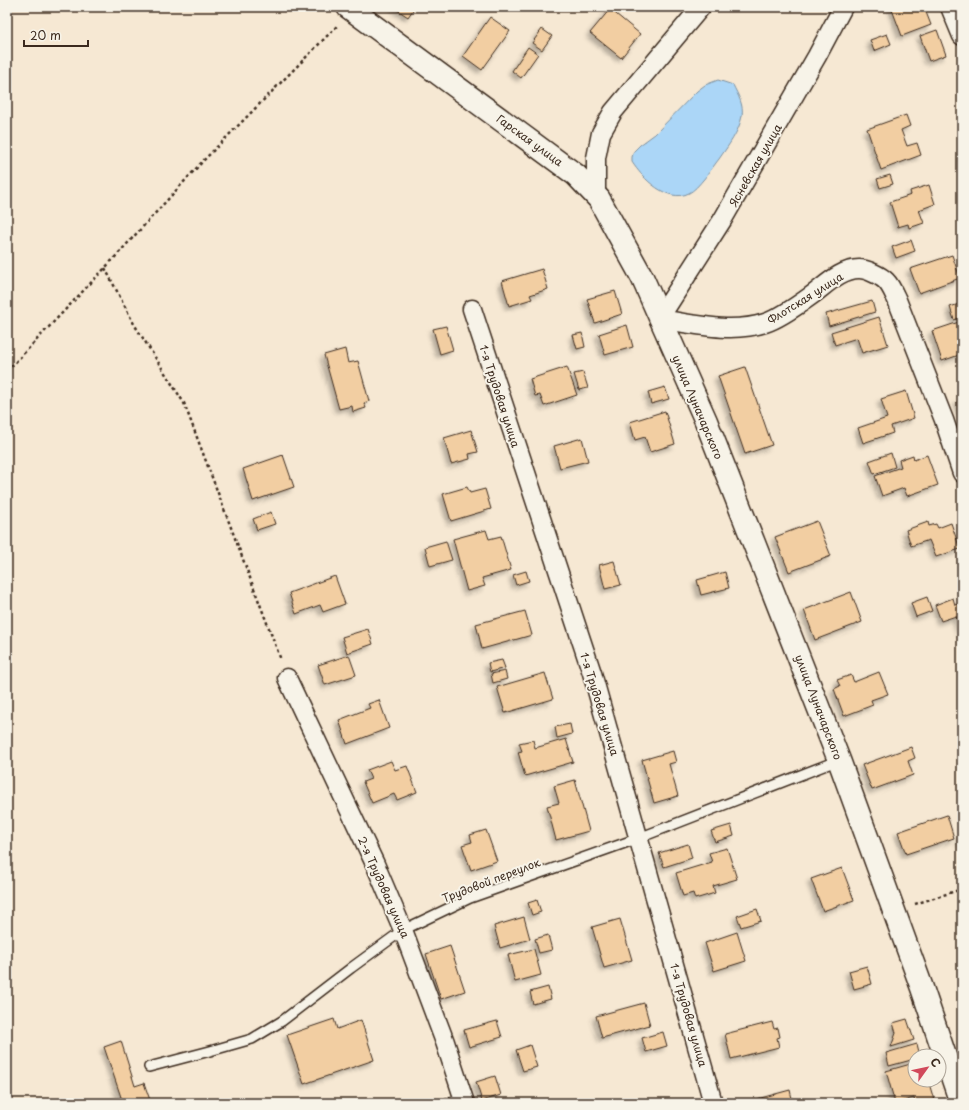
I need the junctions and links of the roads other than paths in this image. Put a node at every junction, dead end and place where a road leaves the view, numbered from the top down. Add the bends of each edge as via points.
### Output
1 (348, 7) edge
2 (701, 7) edge
3 (843, 7) edge
4 (950, 7) edge
5 (962, 36) edge
6 (596, 196) junction
7 (472, 309) dead end
8 (659, 319) junction
9 (962, 473) edge
10 (287, 678) road end
11 (839, 760) junction
12 (639, 838) junction
13 (403, 930) junction
14 (149, 1067) dead end
15 (459, 1101) edge
16 (713, 1103) edge
17 (961, 1103) edge

1 - 6 main road, Гарская улица via 576,175
2 - 6 street via 613,112 601,133 596,158
3 - 8 street, Ясневская улица via 723,219
4 - 5 street
6 - 8 main road, Гарская улица via 642,277
7 - 12 street, 1-я Трудовая улица via 592,673
8 - 9 street, Флотская улица via 719,327 748,327 766,323 783,314 840,274 859,268 876,274 887,282 897,300
8 - 11 main road, улица Луначарского via 706,421
10 - 13 street, 2-я Трудовая улица via 375,864
11 - 12 lane, Трудовой переулок
11 - 17 main road, улица Луначарского
12 - 13 lane, Трудовой переулок via 470,898
12 - 16 street, 1-я Трудовая улица
13 - 14 lane, Трудовой переулок via 282,1021 252,1039
13 - 15 street, 2-я Трудовая улица via 445,1042

